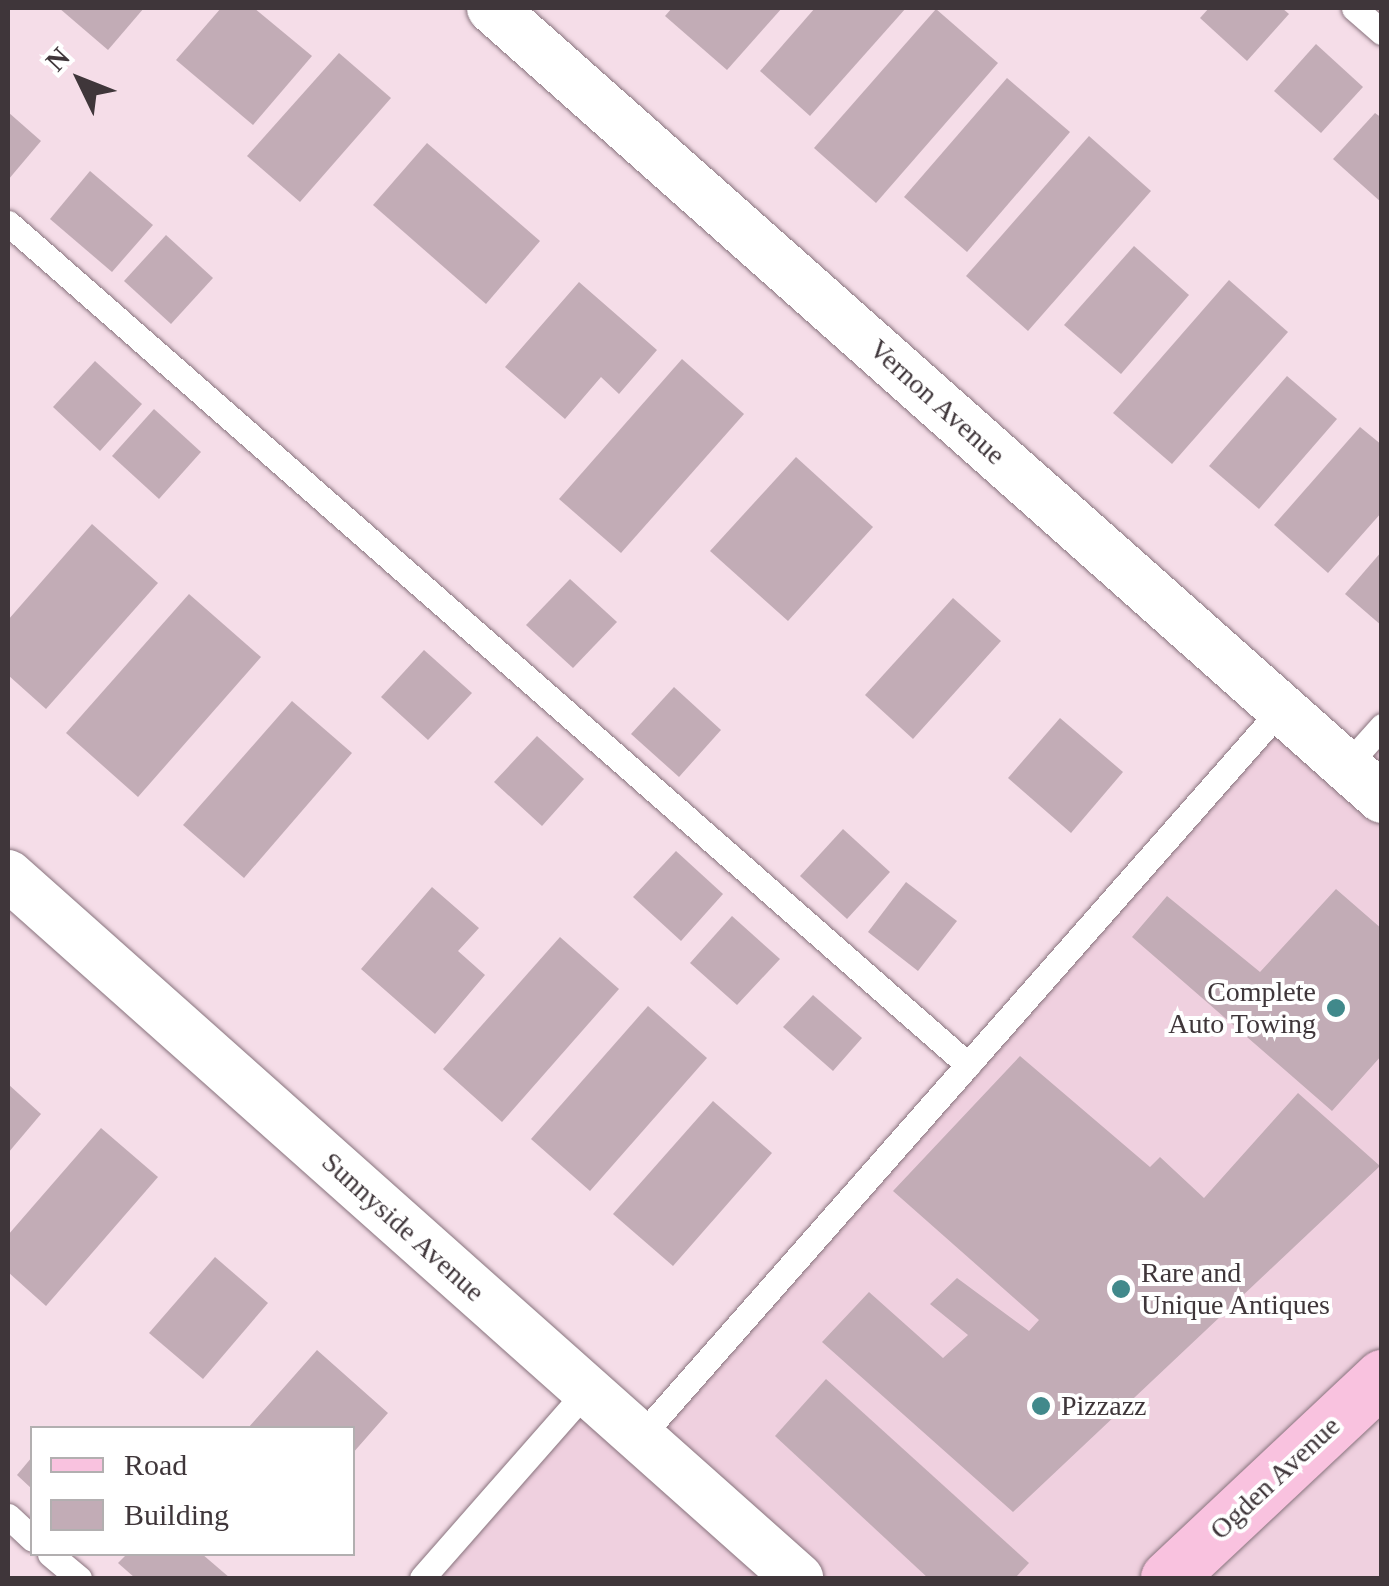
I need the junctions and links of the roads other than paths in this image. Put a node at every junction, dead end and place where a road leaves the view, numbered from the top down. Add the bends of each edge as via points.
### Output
1 (492, 8) edge
2 (1354, 8) edge
3 (1382, 32) edge
4 (8, 223) edge
5 (1282, 708) junction
6 (1382, 726) edge
7 (1364, 782) edge
8 (8, 875) edge
9 (968, 1065) junction
10 (1382, 1378) edge
11 (586, 1390) junction
12 (640, 1437) junction
13 (8, 1516) edge
14 (30, 1536) edge
15 (52, 1556) edge
16 (79, 1578) edge
17 (422, 1578) edge
18 (798, 1578) edge
19 (1168, 1578) edge

1 - 5 street, Vernon Avenue
2 - 3 lane
4 - 9 lane
5 - 7 street, Vernon Avenue
5 - 9 lane
6 - 7 lane
8 - 11 street, Sunnyside Avenue
9 - 12 lane
10 - 19 main road, Ogden Avenue
11 - 12 street, Sunnyside Avenue
11 - 17 lane
12 - 18 street, Sunnyside Avenue
13 - 14 lane
15 - 16 lane

